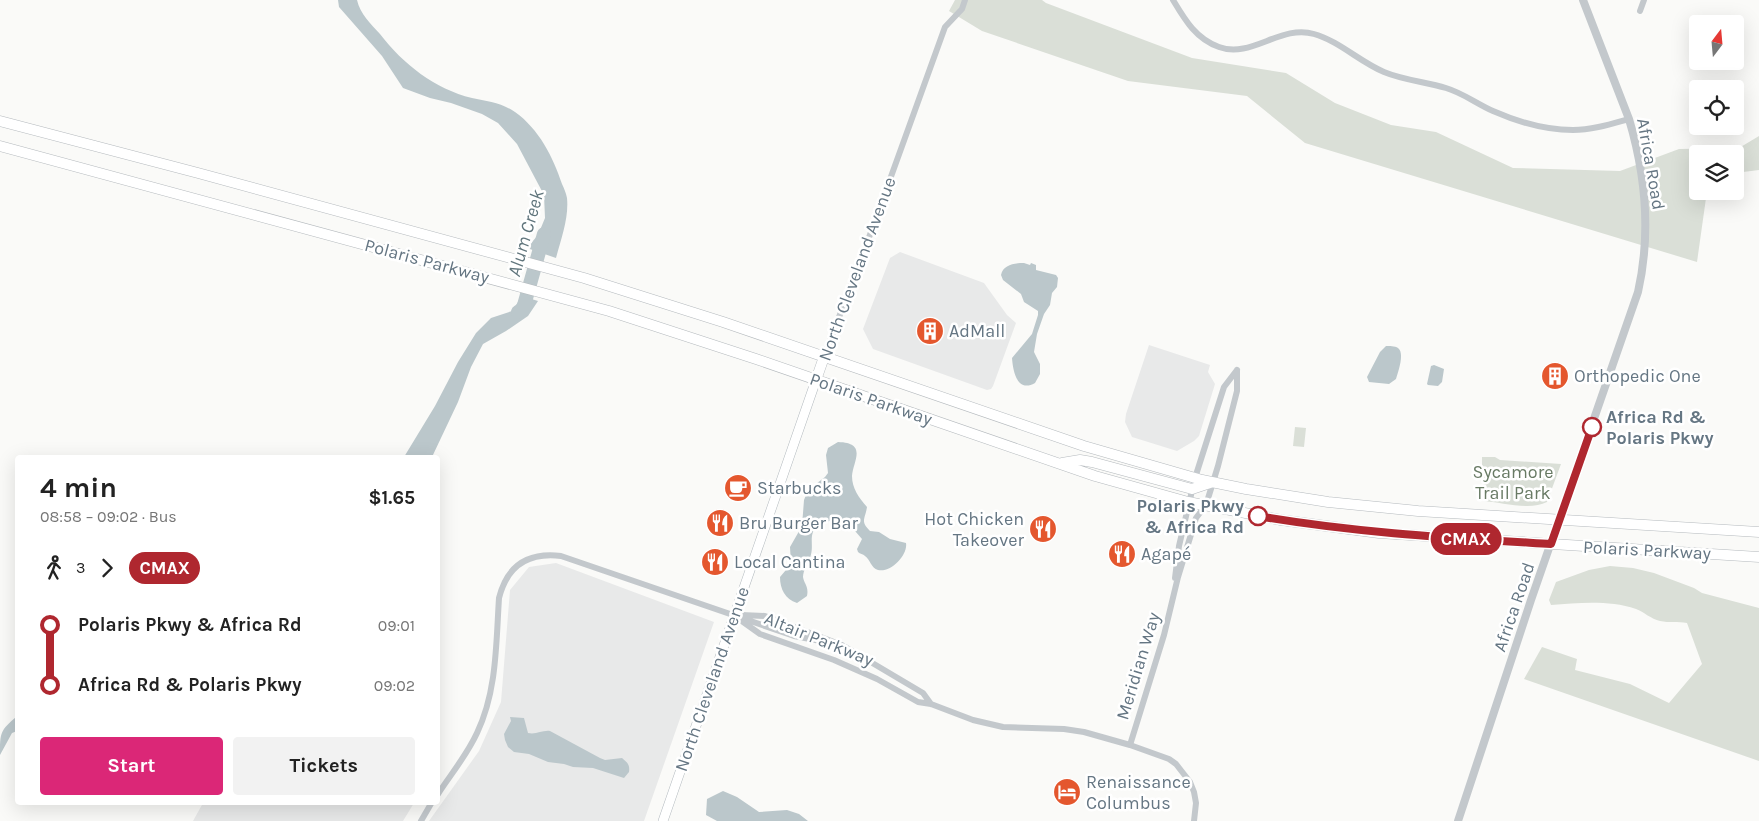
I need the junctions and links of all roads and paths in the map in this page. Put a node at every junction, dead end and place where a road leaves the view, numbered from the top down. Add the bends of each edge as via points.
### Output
1 (965, 0) edge
2 (1173, 0) edge
3 (1583, 0) edge
4 (1644, 0) edge
5 (1640, 12) dead end
6 (1629, 119) junction
7 (0, 121) edge
8 (0, 146) edge
9 (824, 356) junction
10 (816, 380) junction
11 (1058, 464) junction
12 (1195, 478) junction
13 (1212, 482) junction
14 (1192, 489) junction
15 (1188, 502) junction
16 (1206, 505) junction
17 (1560, 520) junction
18 (1759, 532) edge
19 (1551, 544) junction
20 (1759, 557) edge
21 (1174, 595) junction
22 (734, 615) junction
23 (931, 704) junction
24 (1130, 745) junction
25 (440, 791) edge
26 (430, 805) edge
27 (420, 821) edge
28 (663, 821) edge
29 (1194, 821) edge
30 (1458, 821) edge

1 - 9 street, North Cleveland Avenue via 962,9 945,27
2 - 6 street via 1199,37 1221,48 1246,47 1299,31 1328,40 1384,72 1447,88 1514,120 1574,130
3 - 6 street, Africa Road
4 - 5 street
6 - 17 street, Africa Road via 1645,196 1643,269
7 - 9 main road, Polaris Parkway via 564,273
8 - 10 main road, Polaris Parkway via 556,296
9 - 10 main road, North Cleveland Avenue
9 - 12 main road, Polaris Parkway via 1084,446
10 - 11 main road, Polaris Parkway
10 - 22 main road, North Cleveland Avenue
11 - 14 main road via 1080,460 1092,462
11 - 15 main road, Polaris Parkway
12 - 13 main road, Polaris Parkway
12 - 13 street, Meridian Way via 1224,387 1237,370 1235,400
12 - 14 street, Meridian Way
13 - 14 main road
13 - 16 street, Meridian Way
13 - 17 main road, Polaris Parkway via 1328,502
14 - 15 street, Meridian Way
15 - 16 main road, Polaris Parkway
15 - 21 street, Meridian Way via 1175,571
16 - 19 main road, Polaris Parkway via 1273,519 1388,534
16 - 21 street, Meridian Way via 1196,518
17 - 18 main road, Polaris Parkway
17 - 19 street, Africa Road
19 - 20 main road, Polaris Parkway
19 - 30 street, Africa Road
21 - 24 street, Meridian Way
22 - 23 street, Altair Parkway via 760,634 834,660 918,702
22 - 23 street, Altair Parkway via 766,616 842,644 923,693
22 - 25 street via 561,556 541,555 519,563 507,577 499,598 493,684 484,717 468,751
22 - 28 main road, North Cleveland Avenue
23 - 24 street, Altair Parkway via 980,722 1064,728
24 - 29 street, Altair Parkway via 1176,764 1194,792
26 - 27 street

